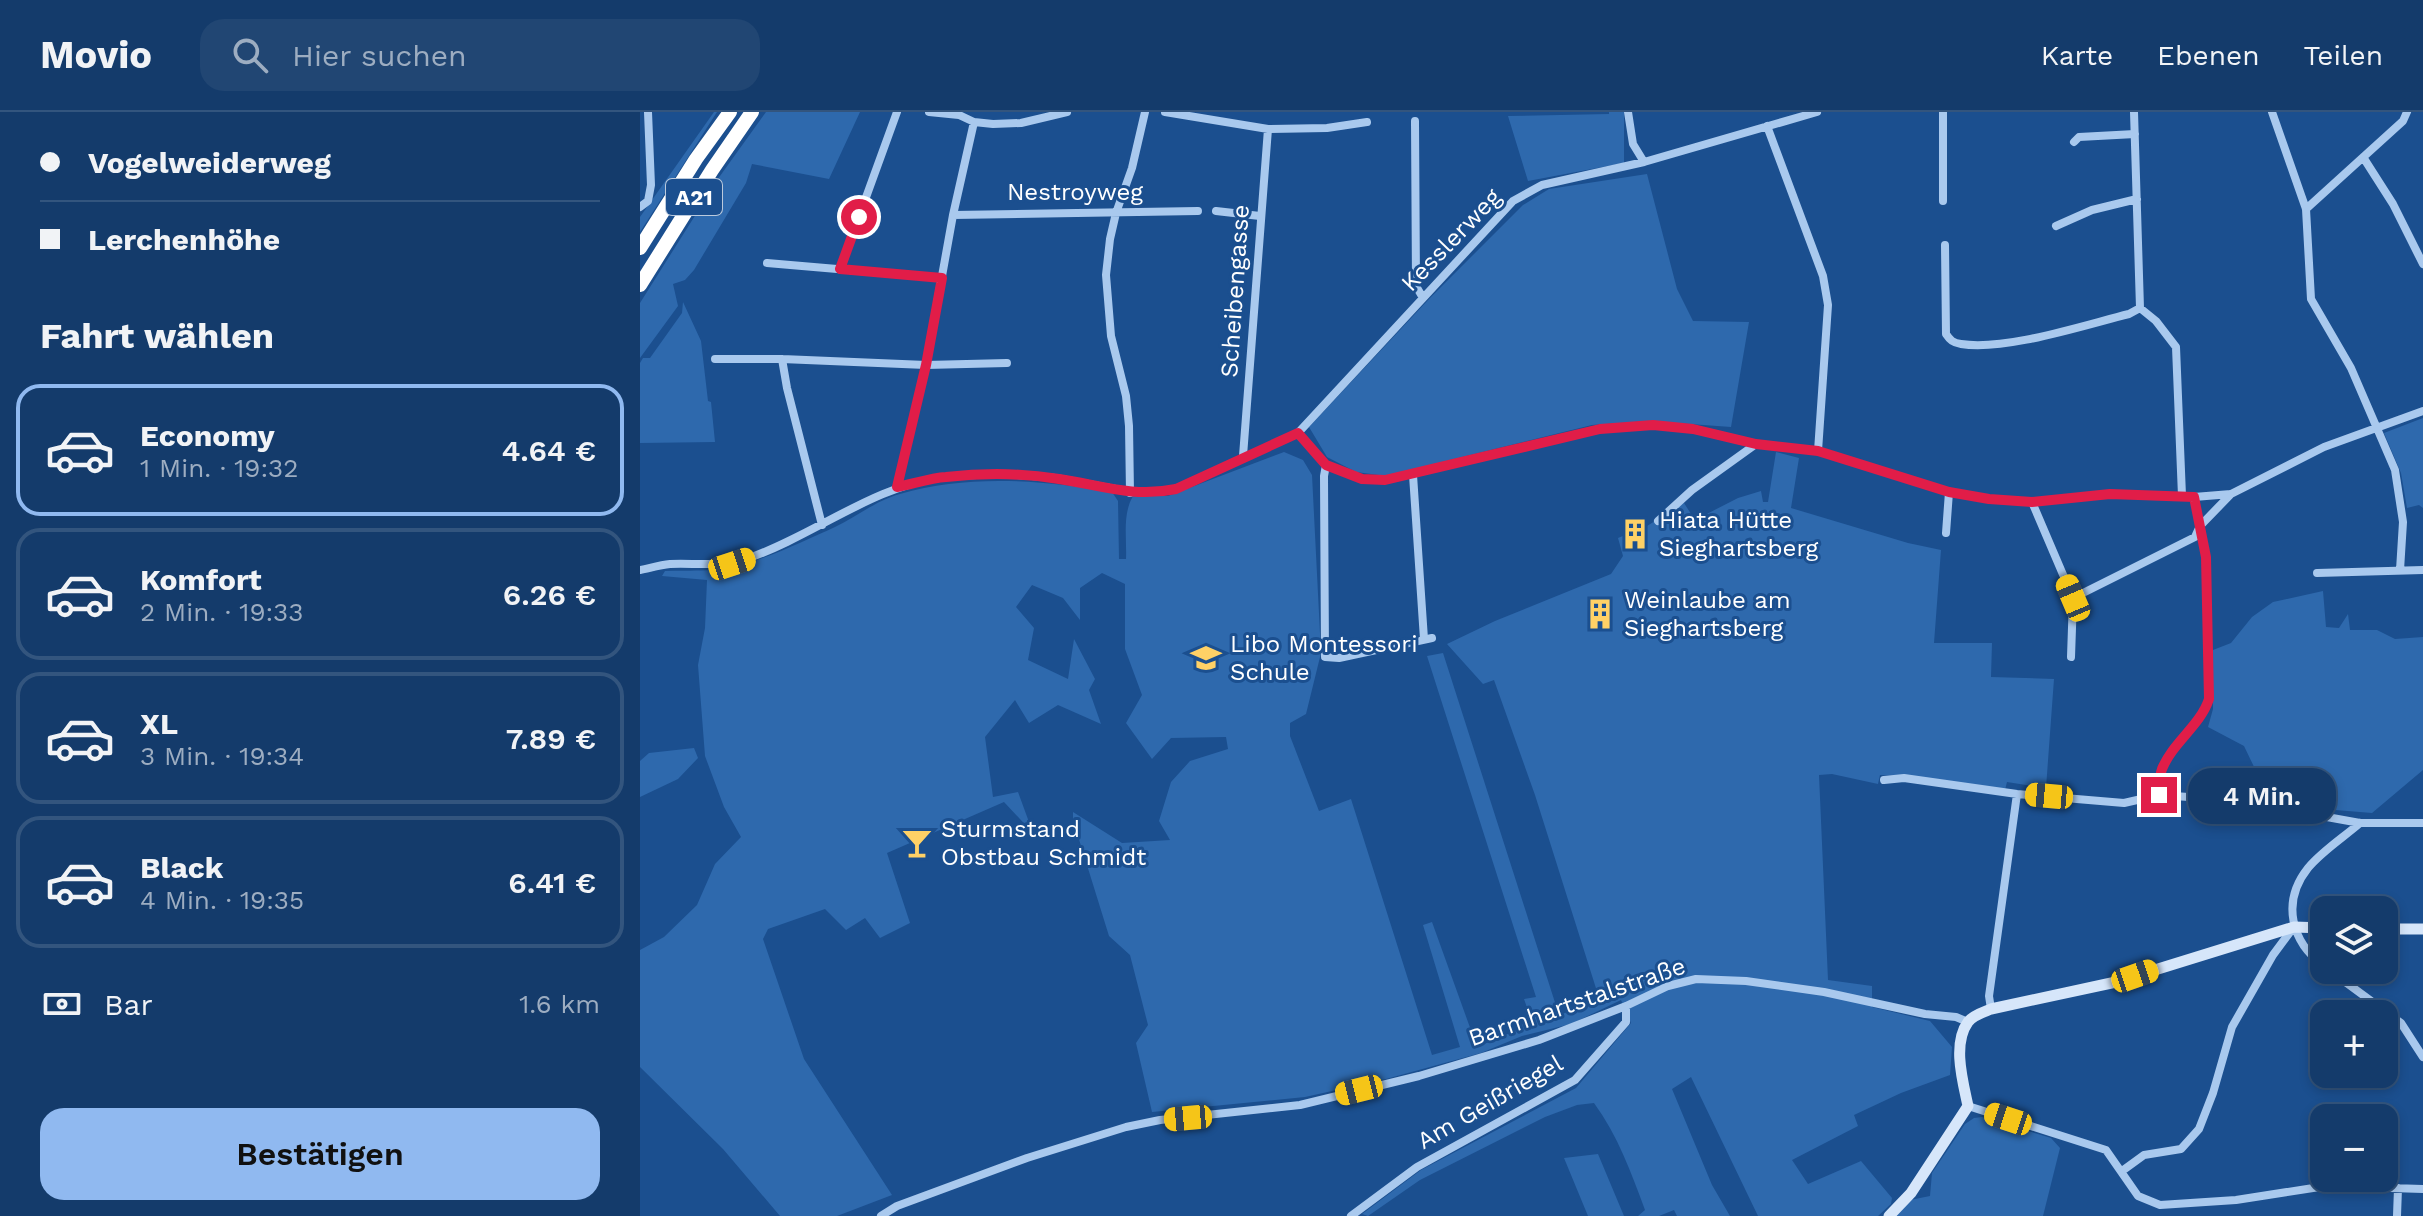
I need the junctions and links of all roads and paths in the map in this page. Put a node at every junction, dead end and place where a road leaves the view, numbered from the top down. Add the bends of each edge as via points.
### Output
1 (648, 112) edge
2 (730, 112) edge
3 (752, 112) edge
4 (897, 112) edge
5 (929, 112) edge
6 (1067, 112) edge
7 (1145, 112) edge
8 (1165, 112) edge
9 (1628, 112) edge
10 (1817, 112) edge
11 (1943, 112) edge
12 (2134, 112) edge
13 (2272, 112) edge
14 (2407, 112) edge
15 (1415, 121) dead end
16 (974, 122) junction
17 (1367, 122) dead end
18 (1767, 126) junction
19 (1268, 129) junction
20 (2135, 134) junction
21 (2074, 142) dead end
22 (2363, 157) junction
23 (1644, 162) junction
24 (2137, 199) junction
25 (1943, 201) dead end
26 (640, 207) edge
27 (2306, 209) junction
28 (1198, 211) dead end
29 (1216, 211) dead end
30 (1116, 213) junction
31 (953, 215) junction
32 (1260, 216) junction
33 (2056, 226) dead end
34 (1945, 245) dead end
35 (640, 248) edge
36 (767, 263) dead end
37 (2423, 264) edge
38 (840, 269) junction
39 (942, 278) junction
40 (640, 285) edge
41 (1423, 298) junction
42 (2140, 308) junction
43 (715, 359) dead end
44 (782, 359) junction
45 (1007, 363) dead end
46 (926, 365) junction
47 (2423, 411) edge
48 (2375, 427) junction
49 (1298, 433) junction
50 (1756, 444) junction
51 (1818, 451) junction
52 (1243, 456) junction
53 (1326, 465) junction
54 (1413, 475) junction
55 (897, 487) junction
56 (1949, 492) junction
57 (1130, 493) junction
58 (2231, 494) junction
59 (2182, 496) junction
60 (2194, 497) junction
61 (2032, 502) junction
62 (1658, 521) dead end
63 (822, 525) junction
64 (2200, 526) junction
65 (1946, 533) dead end
66 (640, 570) edge
67 (2400, 570) junction
68 (2423, 570) edge
69 (2317, 573) dead end
70 (2073, 598) junction
71 (2071, 657) dead end
72 (1884, 780) dead end
73 (2017, 794) junction
74 (2159, 795) junction
75 (2360, 823) junction
76 (2423, 823) edge
77 (2294, 927) junction
78 (2310, 928) edge
79 (2398, 929) edge
80 (2423, 929) edge
81 (2310, 956) edge
82 (2348, 984) edge
83 (1626, 1006) junction
84 (1991, 1009) junction
85 (1968, 1022) junction
86 (2423, 1057) edge
87 (1968, 1106) junction
88 (2122, 1171) junction
89 (2310, 1188) edge
90 (2398, 1188) edge
91 (2423, 1189) edge
92 (2398, 1192) edge
93 (882, 1216) edge
94 (1351, 1216) edge
95 (1889, 1216) edge
96 (2397, 1216) edge

1 - 26 street via 651,185 648,201
2 - 35 highway, A21
3 - 40 highway, A21
4 - 38 street
5 - 16 street
6 - 16 street via 1021,123
7 - 30 street
8 - 19 street
9 - 23 street via 1633,144
10 - 18 street, Kesslerweg
11 - 25 street
12 - 20 street
13 - 27 street
14 - 22 street
15 - 41 street via 1416,286
16 - 31 street
17 - 19 street
18 - 23 street, Kesslerweg
18 - 51 street via 1823,276 1828,305
19 - 32 street, Scheibengasse
20 - 21 street via 2079,137
20 - 24 street
22 - 27 street
22 - 37 street
23 - 41 street, Kesslerweg via 1542,185 1513,201
24 - 33 street
24 - 42 street
27 - 48 street via 2311,299 2351,368
28 - 30 street, Nestroyweg
29 - 32 street
30 - 31 street, Nestroyweg
30 - 57 street via 1106,275 1111,336 1126,396
31 - 39 street
32 - 52 street, Scheibengasse
34 - 42 street via 1950,341 2005,343
36 - 38 street
38 - 39 street
39 - 46 street
41 - 49 street, Kesslerweg
42 - 59 street via 2176,347
43 - 44 street
44 - 46 street
44 - 63 street
45 - 46 street
46 - 55 street
47 - 48 street
48 - 58 street
48 - 67 street via 2395,470 2403,522
49 - 52 street
49 - 53 street
50 - 51 street
50 - 54 street via 1653,425 1600,429
50 - 62 street
51 - 56 street
52 - 57 street via 1176,489
53 - 54 street via 1362,479
53 - 54 street via 1325,657 1428,639
55 - 57 street via 944,477 1015,475
55 - 63 street
56 - 61 street
56 - 65 street
58 - 60 street
58 - 64 street
59 - 60 street
59 - 61 street via 2110,494
60 - 64 street
61 - 70 street
63 - 66 street via 732,564 666,564
64 - 70 street via 2195,537
64 - 74 street via 2206,557 2209,699 2161,771
67 - 68 street
67 - 69 street
70 - 71 street
72 - 73 street via 1904,778
73 - 74 street via 2124,803
73 - 84 street
74 - 75 street via 2233,800
75 - 76 street
75 - 77 street via 2308,869 2292,898
77 - 78 main road
77 - 81 street
77 - 84 main road via 2116,982
77 - 88 street via 2232,1027 2199,1129 2181,1149 2144,1155
79 - 80 main road
82 - 86 street via 2401,1023
83 - 85 street, Barmhartstalstraße via 1696,979 1734,980 1824,992
83 - 93 street, Barmhartstalstraße via 1539,1040 1300,1105 1126,1127 986,1173
83 - 94 street, Am Geißriegel via 1626,1022 1575,1080 1417,1167
84 - 85 main road
85 - 87 main road via 1959,1064
87 - 88 street via 2106,1150
87 - 95 main road via 1911,1193
88 - 89 street via 2138,1196 2160,1205
90 - 91 street
92 - 96 street

